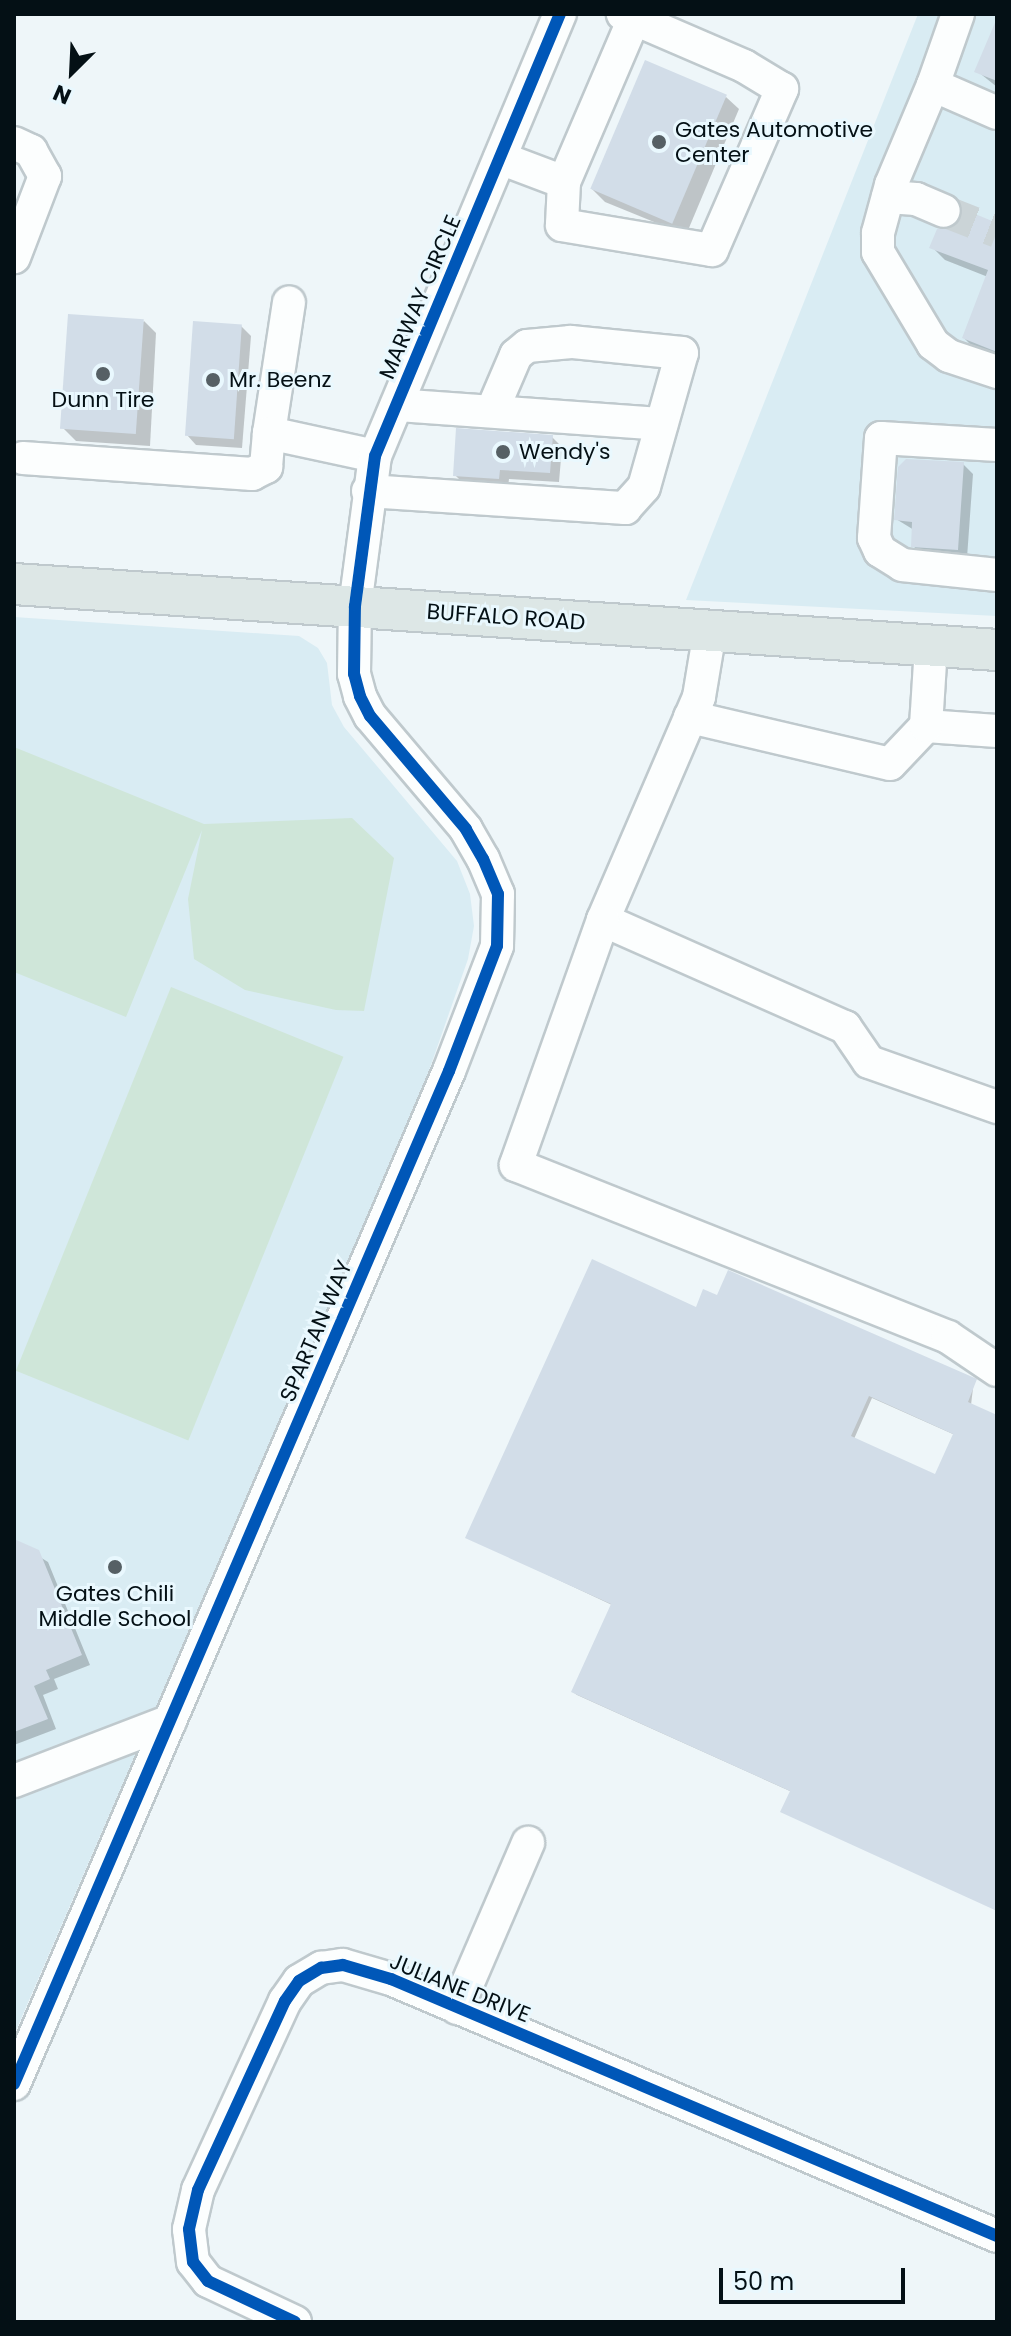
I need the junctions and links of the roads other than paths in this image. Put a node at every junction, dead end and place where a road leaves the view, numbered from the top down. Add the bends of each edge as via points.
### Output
1 (560, 14) edge
2 (958, 14) edge
3 (628, 17) edge
4 (933, 85) junction
5 (997, 113) edge
6 (14, 143) edge
7 (500, 158) junction
8 (564, 182) junction
9 (888, 197) junction
10 (944, 211) tunnel mouth
11 (14, 257) edge
12 (289, 303) dead end
13 (997, 372) edge
14 (397, 405) junction
15 (492, 411) junction
16 (661, 424) junction
17 (269, 433) junction
18 (997, 445) edge
19 (375, 456) junction
20 (23, 458) dead end
21 (368, 491) junction
22 (984, 573) edge
23 (14, 584) edge
24 (355, 606) junction
25 (710, 631) junction
26 (931, 646) junction
27 (997, 650) edge
28 (690, 717) junction
29 (926, 726) junction
30 (997, 731) edge
31 (603, 920) junction
32 (997, 1107) edge
33 (997, 1370) edge
34 (170, 1721) junction
35 (17, 1785) edge
36 (528, 1843) dead end
37 (457, 2008) junction
38 (14, 2084) edge
39 (997, 2236) edge
40 (295, 2322) edge

1 - 7 street, MARWAY CIRCLE
2 - 4 street
3 - 8 street
3 - 8 street via 744,66 782,89 712,250 562,225
4 - 5 street
4 - 9 street
6 - 11 street via 31,151 45,176
7 - 8 street
7 - 14 street, MARWAY CIRCLE
9 - 10 street via 916,199
9 - 13 street via 878,252 933,344 949,356
12 - 17 street
14 - 15 street
14 - 19 street, MARWAY CIRCLE
15 - 16 street
15 - 16 street via 516,355 527,346 571,342 682,353
16 - 21 street via 644,487 625,508
17 - 19 street
17 - 20 street via 266,467 252,474
18 - 22 street via 881,438 874,538 880,551 902,565
19 - 21 street, MARWAY CIRCLE
21 - 24 street, MARWAY CIRCLE
23 - 24 main road, BUFFALO ROAD
24 - 25 main road, BUFFALO ROAD
24 - 34 street, SPARTAN WAY via 354,674 360,696 370,716 466,829 483,859 498,894 497,946 469,1024
25 - 26 main road, BUFFALO ROAD
25 - 28 street
26 - 27 main road, BUFFALO ROAD
26 - 29 street
28 - 29 street via 890,764
28 - 31 street
29 - 30 street
31 - 32 street via 845,1027 869,1062
31 - 33 street via 516,1165 948,1337
34 - 35 street
34 - 38 street, SPARTAN WAY
36 - 37 street
37 - 39 street, JULIANE DRIVE
37 - 40 street, JULIANE DRIVE via 343,1965 321,1968 299,1981 285,2001 198,2190 189,2229 193,2262 208,2281

